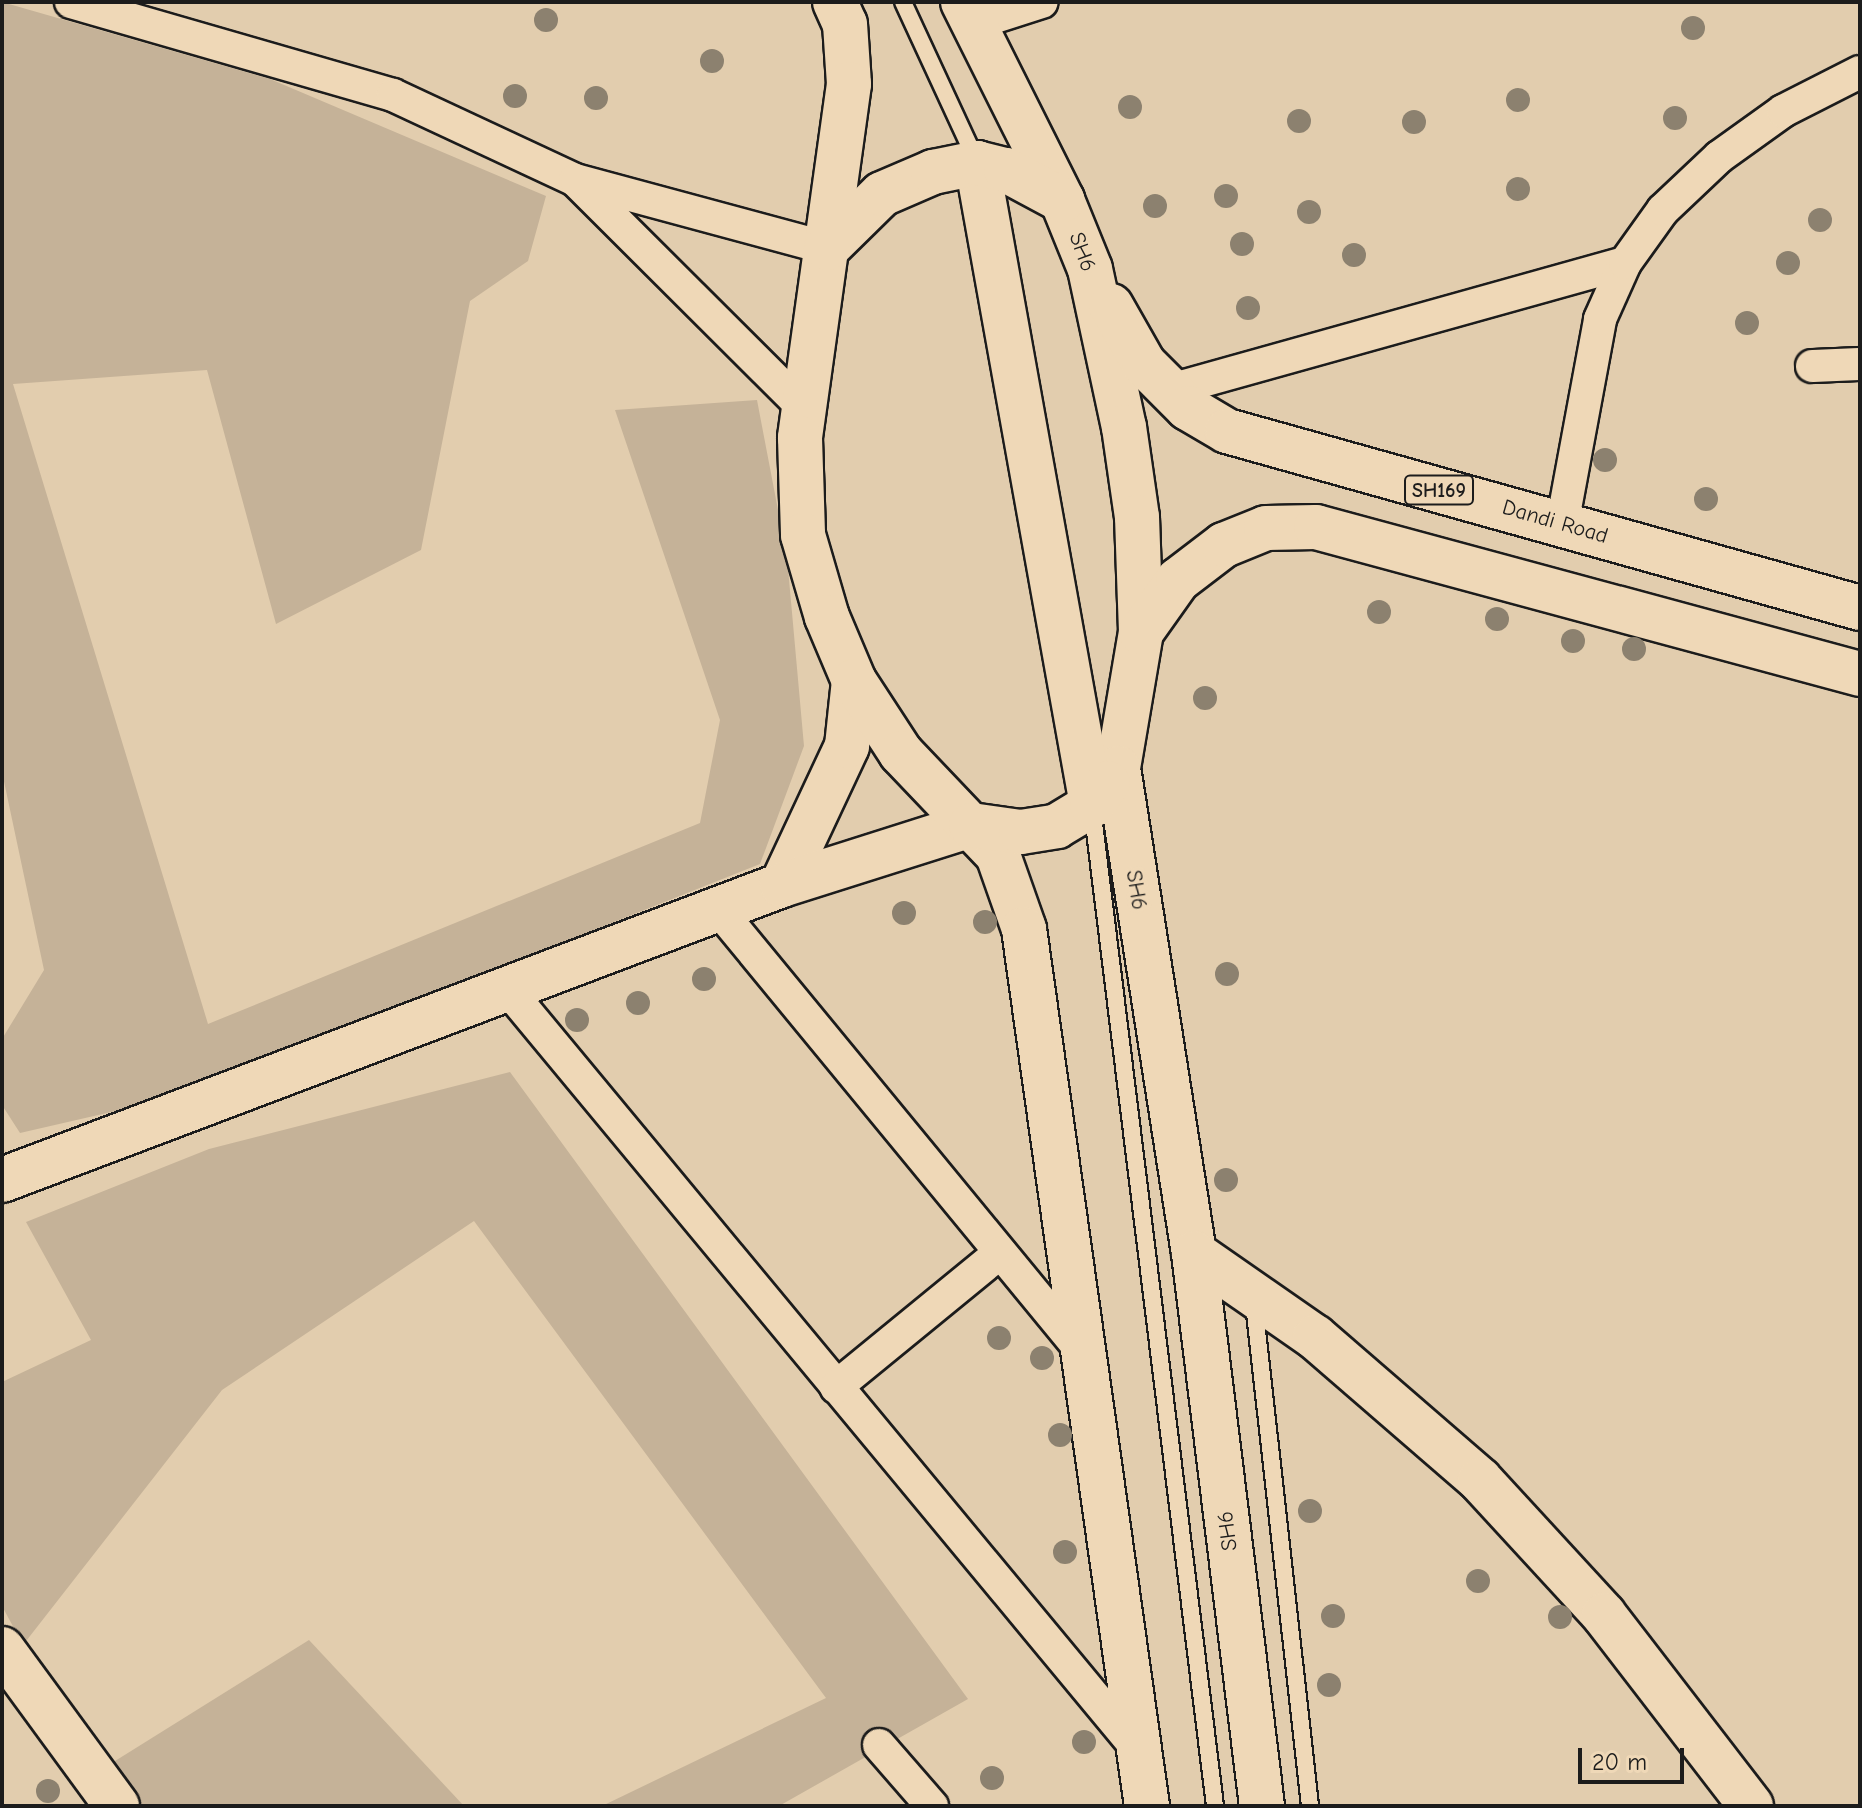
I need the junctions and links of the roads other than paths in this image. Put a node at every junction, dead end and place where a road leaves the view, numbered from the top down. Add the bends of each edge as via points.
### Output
1 (71, 2) edge
2 (835, 2) edge
3 (903, 2) edge
4 (1042, 2) edge
5 (968, 13) edge
6 (1860, 72) edge
7 (977, 163) junction
8 (575, 180) junction
9 (1062, 200) junction
10 (827, 248) junction
11 (1625, 263) junction
12 (1090, 269) junction
13 (1860, 364) edge
14 (1812, 366) dead end
15 (1170, 390) junction
16 (804, 408) junction
17 (1562, 525) junction
18 (1860, 608) edge
19 (1141, 632) junction
20 (1860, 674) edge
21 (854, 681) junction
22 (1118, 768) junction
23 (1092, 805) junction
24 (985, 840) junction
25 (782, 885) junction
26 (718, 909) junction
27 (509, 991) junction
28 (2, 1180) edge
29 (1000, 1253) junction
30 (1194, 1253) junction
31 (1253, 1295) junction
32 (1085, 1355) junction
33 (836, 1387) junction
34 (2, 1649) edge
35 (879, 1745) dead end
36 (1141, 1753) junction
37 (117, 1806) edge
38 (932, 1806) edge
39 (1147, 1806) edge
40 (1215, 1806) edge
41 (1262, 1806) edge
42 (1310, 1806) edge
43 (1751, 1806) edge

1 - 8 street via 393,95
2 - 10 main road via 845,24 849,84
3 - 7 lane
4 - 5 street
5 - 9 main road, SH6
6 - 11 street via 1783,111 1719,157 1663,210
7 - 9 main road via 1006,170
7 - 10 main road via 933,172 882,194
7 - 23 main road
8 - 10 street
8 - 16 street
9 - 12 main road, SH6
10 - 16 main road
11 - 15 street
11 - 17 street via 1600,319
12 - 15 main road, Dandi Road / SH169 via 1144,364
12 - 19 main road, SH6 via 1135,502
13 - 14 street
15 - 17 main road, Dandi Road / SH169 via 1188,408 1227,431
16 - 21 main road via 803,535 827,617
17 - 18 main road, Dandi Road / SH169
19 - 20 main road via 1178,580 1224,545 1266,528 1316,527
19 - 22 main road, SH6
21 - 24 main road via 901,753
21 - 25 main road via 847,746
22 - 23 main road
22 - 30 main road, SH6
23 - 24 main road via 1057,826
23 - 40 lane
24 - 25 main road
24 - 32 main road via 1024,929
25 - 26 main road
26 - 27 main road
26 - 29 street
27 - 28 main road
27 - 33 street
29 - 32 street
29 - 33 street
30 - 31 main road
30 - 41 main road, SH6
31 - 42 lane
31 - 43 main road via 1315,1337 1480,1480 1604,1615
32 - 36 main road
33 - 36 street
34 - 37 main road
35 - 38 street
36 - 39 main road

